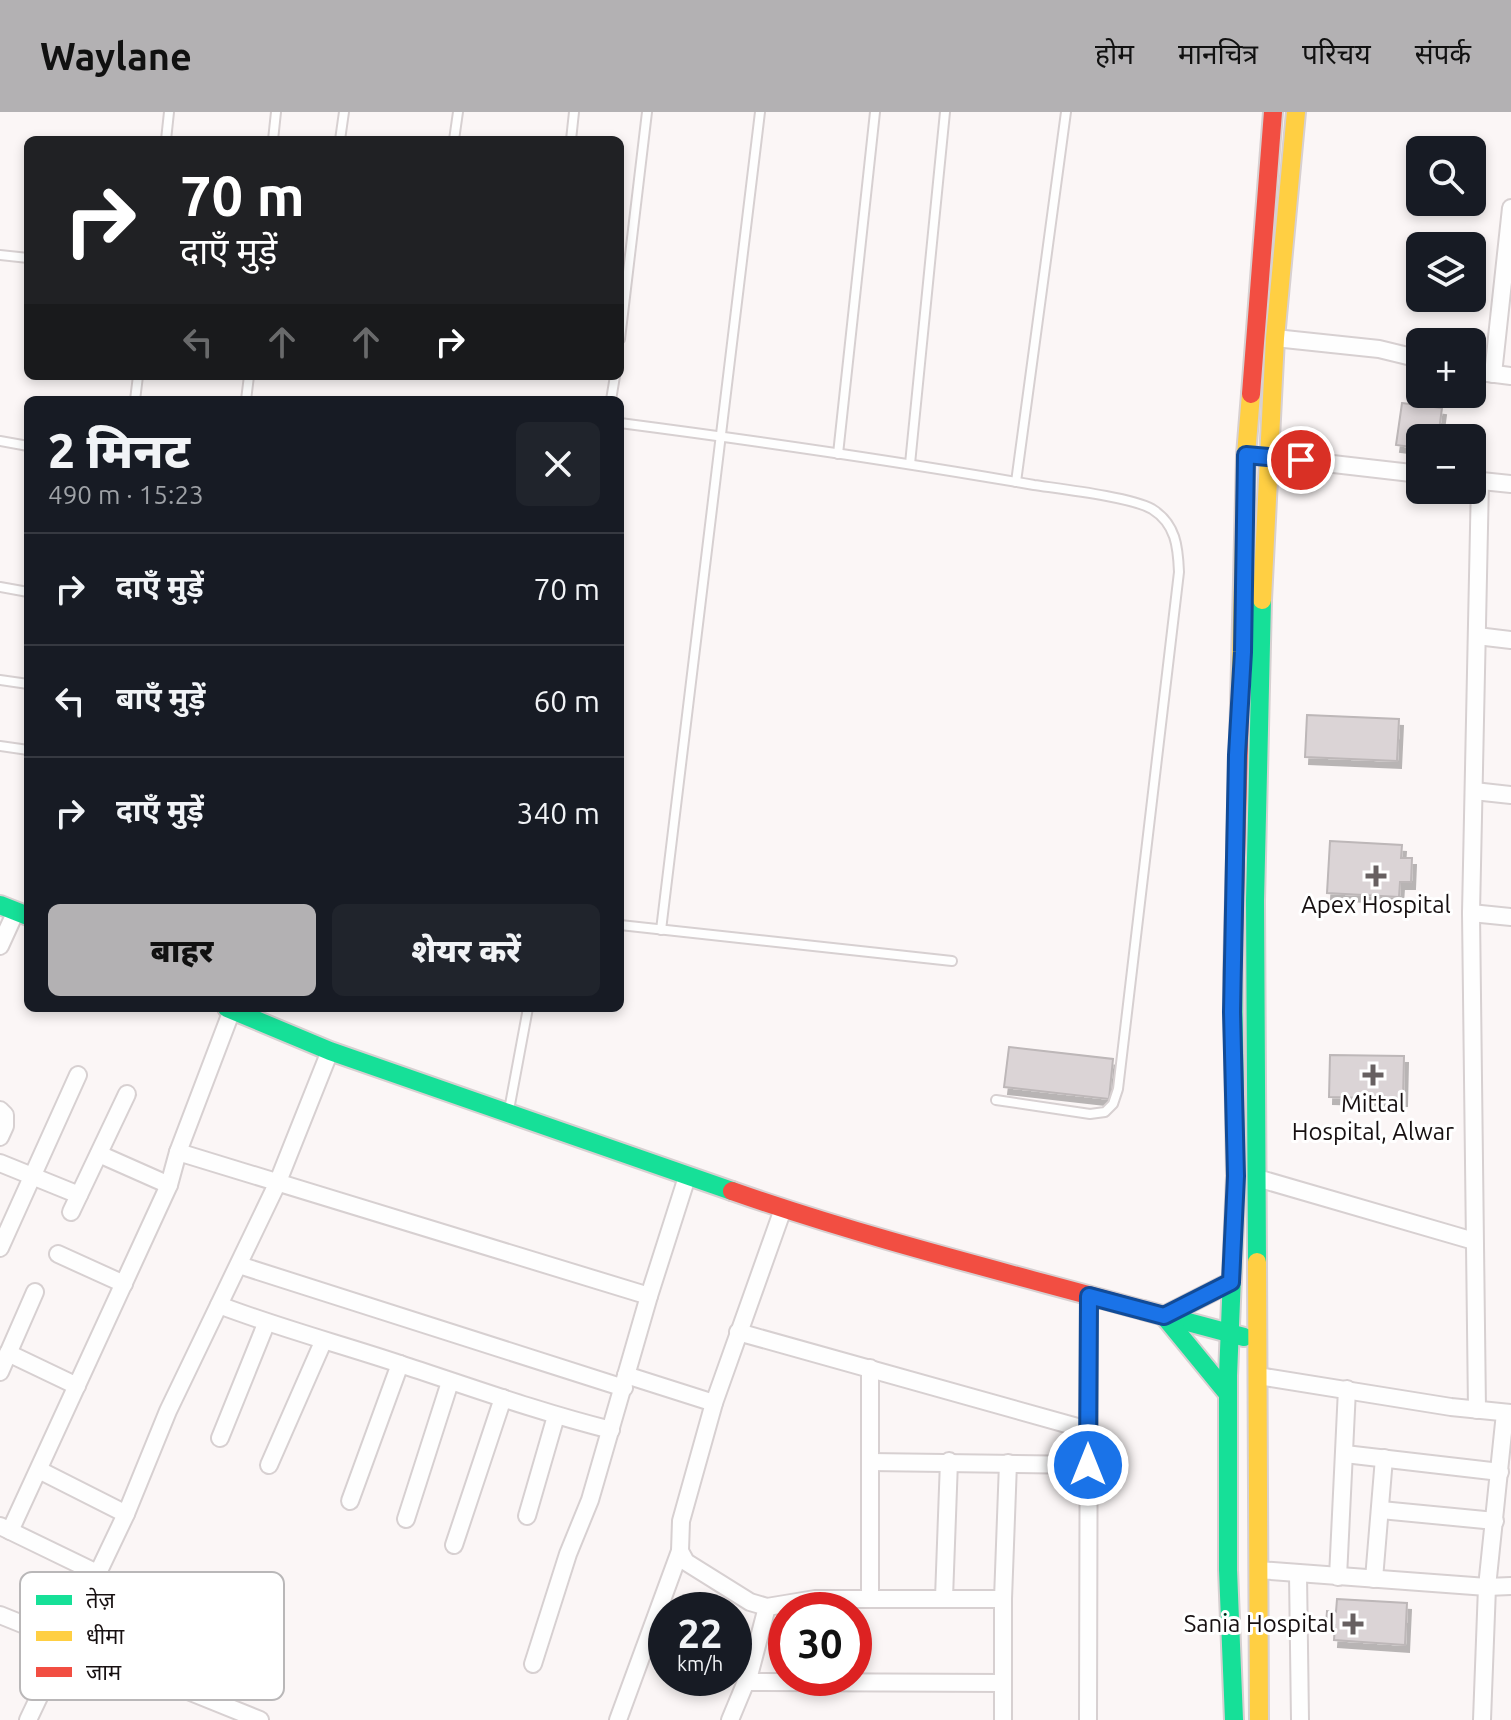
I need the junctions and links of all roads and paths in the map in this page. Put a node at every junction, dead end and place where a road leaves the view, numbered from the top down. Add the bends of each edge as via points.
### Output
1 (169, 112) edge
2 (276, 112) edge
3 (344, 112) edge
4 (458, 112) edge
5 (574, 112) edge
6 (647, 112) edge
7 (760, 112) edge
8 (875, 112) edge
9 (945, 112) edge
10 (1066, 112) edge
11 (1273, 117) edge
12 (1295, 118) edge
13 (166, 136) edge
14 (273, 136) edge
15 (341, 136) edge
16 (455, 136) edge
17 (571, 136) edge
18 (1511, 208) edge
19 (0, 255) edge
20 (24, 258) edge
21 (624, 297) edge
22 (1275, 338) junction
23 (1406, 356) edge
24 (1486, 373) edge
25 (1493, 374) junction
26 (1511, 376) edge
27 (624, 424) edge
28 (722, 436) junction
29 (0, 441) edge
30 (24, 445) edge
31 (838, 454) junction
32 (1246, 455) junction
33 (1271, 457) junction
34 (910, 464) junction
35 (1406, 472) edge
36 (1486, 481) edge
37 (1016, 482) junction
38 (1511, 484) edge
39 (1476, 504) edge
40 (0, 587) edge
41 (24, 591) edge
42 (1477, 636) junction
43 (1511, 640) edge
44 (0, 680) edge
45 (24, 683) edge
46 (0, 746) edge
47 (24, 749) edge
48 (1474, 791) junction
49 (1511, 795) edge
50 (15, 911) edge
51 (1471, 913) junction
52 (1511, 917) edge
53 (624, 925) edge
54 (661, 930) junction
55 (0, 946) edge
56 (952, 961) dead end
57 (229, 1012) edge
58 (237, 1012) edge
59 (527, 1012) edge
60 (330, 1051) junction
61 (78, 1075) dead end
62 (127, 1094) dead end
63 (996, 1100) dead end
64 (0, 1110) edge
65 (509, 1115) junction
66 (0, 1137) edge
67 (178, 1152) junction
68 (99, 1154) junction
69 (0, 1163) edge
70 (31, 1176) junction
71 (687, 1177) junction
72 (1257, 1178) junction
73 (277, 1184) junction
74 (169, 1185) junction
75 (79, 1195) junction
76 (783, 1209) junction
77 (71, 1212) dead end
78 (1474, 1241) junction
79 (0, 1248) edge
80 (58, 1254) dead end
81 (239, 1265) junction
82 (1231, 1282) junction
83 (124, 1284) junction
84 (35, 1292) dead end
85 (649, 1296) junction
86 (1089, 1296) junction
87 (219, 1305) junction
88 (1164, 1316) junction
89 (266, 1324) junction
90 (738, 1332) junction
91 (1229, 1333) junction
92 (1257, 1340) junction
93 (323, 1342) junction
94 (8, 1353) junction
95 (400, 1364) junction
96 (870, 1368) junction
97 (0, 1372) edge
98 (1258, 1376) junction
99 (450, 1382) junction
100 (625, 1382) junction
101 (77, 1386) junction
102 (1347, 1389) junction
103 (1228, 1394) junction
104 (503, 1398) junction
105 (714, 1403) junction
106 (1477, 1410) junction
107 (1508, 1413) edge
108 (556, 1416) junction
109 (611, 1430) junction
110 (1088, 1430) junction
111 (220, 1438) dead end
112 (1345, 1454) junction
113 (1384, 1458) junction
114 (949, 1461) junction
115 (870, 1462) junction
116 (1008, 1463) junction
117 (269, 1465) dead end
118 (1088, 1465) junction
119 (39, 1470) junction
120 (1500, 1472) junction
121 (350, 1501) dead end
122 (1381, 1510) junction
123 (126, 1514) junction
124 (527, 1516) dead end
125 (406, 1519) dead end
126 (1495, 1521) junction
127 (5, 1529) edge
128 (454, 1545) dead end
129 (680, 1551) junction
130 (1258, 1570) junction
131 (95, 1572) edge
132 (100, 1572) edge
133 (1298, 1574) junction
134 (1338, 1577) junction
135 (1374, 1579) junction
136 (1511, 1586) edge
137 (1487, 1587) junction
138 (870, 1592) edge
139 (872, 1598) edge
140 (944, 1598) junction
141 (1003, 1599) junction
142 (767, 1607) joint
143 (0, 1615) edge
144 (20, 1624) edge
145 (752, 1661) edge
146 (533, 1664) dead end
147 (752, 1682) edge
148 (1003, 1683) junction
149 (740, 1696) edge
150 (38, 1700) edge
151 (209, 1700) edge
152 (28, 1720) edge
153 (260, 1720) edge
154 (618, 1720) edge
155 (730, 1720) edge
156 (1003, 1720) edge
157 (1088, 1720) edge
158 (1234, 1720) edge
159 (1259, 1720) edge
160 (1300, 1720) edge
161 (1482, 1720) edge

1 - 13 lane
2 - 14 lane
3 - 15 lane
4 - 16 lane
5 - 17 lane
6 - 21 lane
7 - 28 lane
8 - 31 lane
9 - 34 lane
10 - 37 lane
11 - 12 main road
11 - 32 main road
12 - 22 main road
18 - 25 street
19 - 20 lane
22 - 23 street
22 - 33 main road
24 - 25 street
25 - 26 street
27 - 28 lane
28 - 31 lane
28 - 54 lane
29 - 30 lane
31 - 34 lane
32 - 33 street
32 - 82 main road
33 - 35 street
33 - 72 main road via 1256,782
34 - 37 lane
36 - 38 street
37 - 63 lane via 1150,508 1169,524 1178,545 1179,572 1113,1104 1105,1112 1090,1114
39 - 42 street
40 - 41 lane
42 - 43 street
42 - 48 street
44 - 45 lane
46 - 47 lane
48 - 49 street
48 - 51 street
50 - 55 street
51 - 52 street
51 - 78 street
53 - 54 lane
54 - 56 lane
57 - 67 street
58 - 60 main road
59 - 65 lane
60 - 65 main road
60 - 73 street
61 - 70 street
62 - 68 street
64 - 66 street via 5,1126
65 - 71 main road
67 - 73 street
67 - 74 street
68 - 74 street
68 - 75 street
69 - 70 street
70 - 75 street
70 - 79 street
71 - 76 main road
71 - 85 street
72 - 78 street
72 - 92 main road
73 - 81 street
73 - 85 street
74 - 83 street
75 - 77 street
76 - 86 main road
76 - 90 street
78 - 106 street
80 - 83 street
81 - 87 street
81 - 100 street
82 - 88 main road
82 - 91 main road
83 - 101 street
84 - 94 street
85 - 100 street
86 - 88 main road
86 - 110 street
87 - 89 street
87 - 123 street
88 - 91 main road
88 - 103 main road
89 - 93 street
89 - 111 street
90 - 96 street
90 - 105 street
91 - 92 main road
91 - 103 main road
92 - 98 main road
93 - 95 street
93 - 117 street
94 - 97 street
94 - 101 street
95 - 99 street
95 - 121 street
96 - 110 street
96 - 115 street
98 - 102 street
98 - 130 main road
99 - 104 street
99 - 125 street
100 - 105 street
100 - 109 street
101 - 119 street
102 - 106 street
102 - 112 street
103 - 158 main road
104 - 108 street
104 - 128 street
105 - 129 street via 681,1521
106 - 107 street
107 - 120 street
108 - 109 street
108 - 124 street
109 - 146 street
110 - 118 street
112 - 113 street
112 - 134 street
113 - 120 street
113 - 122 street
114 - 115 street
114 - 116 street
114 - 140 street
115 - 138 street
116 - 118 street
116 - 141 street
118 - 157 street
119 - 123 street
119 - 127 street
120 - 126 street
122 - 126 street
122 - 135 street
123 - 132 street
126 - 137 street
127 - 131 street
129 - 142 street via 697,1571
129 - 154 street
130 - 133 street
130 - 159 main road
133 - 134 street
133 - 160 street
134 - 135 street
135 - 137 street
136 - 137 street
137 - 161 street
139 - 140 street
140 - 141 street
141 - 148 street
142 - 145 street
143 - 144 street
147 - 148 street
148 - 156 street
149 - 155 street
150 - 152 street
151 - 153 street

